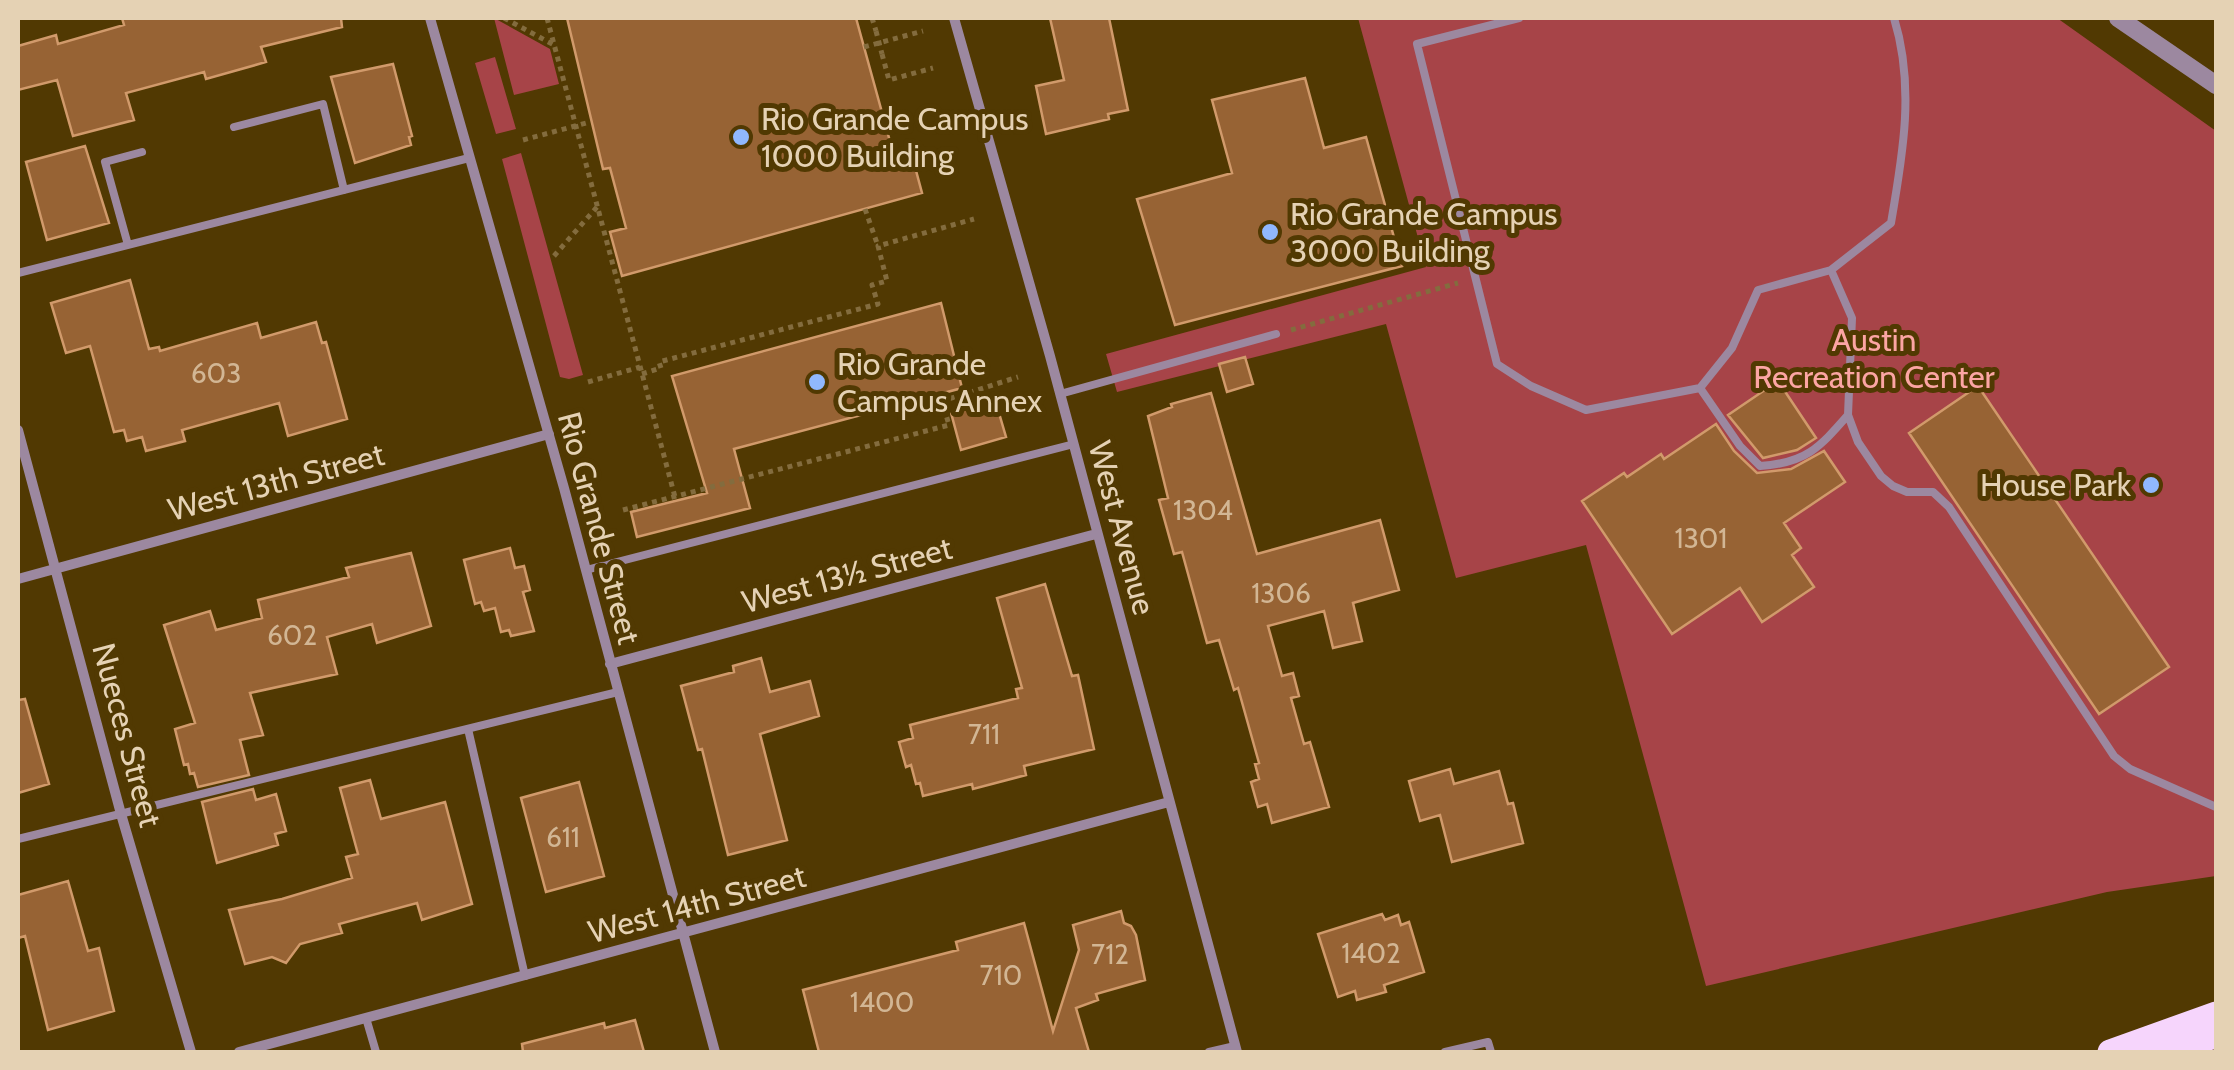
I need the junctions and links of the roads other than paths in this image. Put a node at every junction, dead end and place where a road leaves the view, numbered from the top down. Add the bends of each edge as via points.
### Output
1 (430, 18) edge
2 (954, 18) edge
3 (1519, 18) edge
4 (1894, 18) edge
5 (2118, 18) edge
6 (2216, 85) edge
7 (234, 127) dead end
8 (142, 152) dead end
9 (468, 158) junction
10 (344, 190) junction
11 (128, 245) junction
12 (1831, 270) junction
13 (18, 273) edge
14 (1276, 334) road end
15 (1700, 388) junction
16 (1060, 394) junction
17 (1848, 415) junction
18 (18, 430) edge
19 (548, 434) junction
20 (1074, 444) junction
21 (1096, 534) junction
22 (56, 568) junction
23 (586, 570) junction
24 (18, 579) edge
25 (610, 664) junction
26 (618, 692) junction
27 (468, 729) junction
28 (1168, 802) junction
29 (2216, 807) edge
30 (121, 814) junction
31 (18, 839) edge
32 (683, 934) junction
33 (525, 976) junction
34 (2216, 1014) edge
35 (366, 1018) junction
36 (2216, 1036) edge
37 (1236, 1049) edge
38 (191, 1052) edge
39 (239, 1052) edge
40 (376, 1052) edge
41 (715, 1052) edge
42 (1209, 1052) edge
43 (1445, 1052) edge
44 (1491, 1052) edge
45 (2110, 1052) edge
46 (2145, 1052) edge

1 - 9 street, Rio Grande Street
2 - 16 street, West Avenue
3 - 15 lane via 1417,44 1496,364 1586,410
4 - 12 lane via 1904,50 1906,133 1891,222
5 - 6 street
7 - 10 lane via 323,104
8 - 11 lane via 105,162
9 - 10 lane
9 - 19 street, Rio Grande Street
10 - 11 lane
11 - 13 lane
12 - 15 lane via 1758,290 1732,348
12 - 17 lane via 1852,318
14 - 16 lane
15 - 17 lane via 1760,466 1790,464 1818,448
16 - 20 street, West Avenue
17 - 29 lane via 1881,476 1907,492 1933,492 1948,507 2114,756 2130,770
18 - 22 street, Nueces Street
19 - 22 street, West 13th Street
19 - 23 street, Rio Grande Street
20 - 21 street, West Avenue
20 - 23 lane
21 - 25 street, West 13½ Street
21 - 28 street, West Avenue
22 - 24 street, West 13th Street
22 - 30 street, Nueces Street
23 - 25 street, Rio Grande Street
25 - 26 street, Rio Grande Street
26 - 27 lane
26 - 32 street, Rio Grande Street
27 - 30 lane
27 - 33 lane
28 - 32 street, West 14th Street
28 - 37 street, West Avenue
30 - 31 lane
30 - 38 street, Nueces Street
32 - 33 street, West 14th Street
32 - 41 street, Rio Grande Street
33 - 35 street, West 14th Street
34 - 45 main road
35 - 39 street, West 14th Street
35 - 40 lane
36 - 46 main road
37 - 42 lane
43 - 44 lane via 1488,1042

